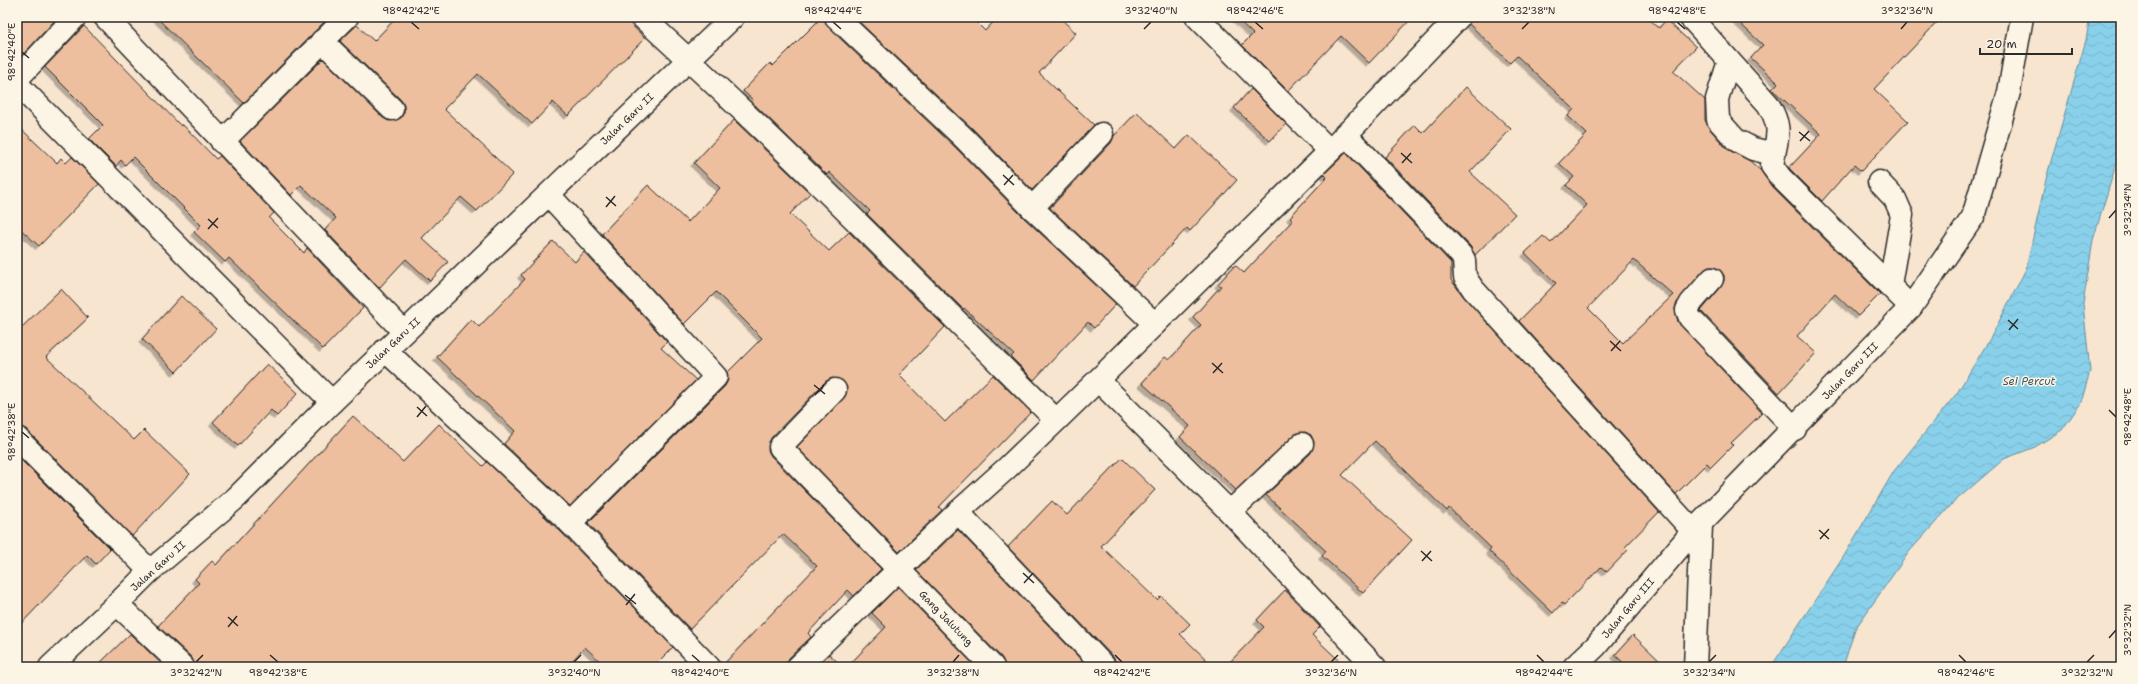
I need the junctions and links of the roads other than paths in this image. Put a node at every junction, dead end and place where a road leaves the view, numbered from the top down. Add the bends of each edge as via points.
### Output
1 (75, 17) edge
2 (105, 17) edge
3 (347, 17) edge
4 (642, 17) edge
5 (733, 17) edge
6 (836, 17) edge
7 (1197, 17) edge
8 (1459, 17) edge
9 (1690, 17) edge
10 (2022, 17) edge
11 (322, 41) junction
12 (688, 59) junction
13 (1729, 60) junction
14 (17, 79) edge
15 (17, 84) edge
16 (392, 109) dead end
17 (1102, 134) dead end
18 (1345, 134) junction
19 (222, 142) junction
20 (1330, 151) junction
21 (1774, 154) junction
22 (1879, 182) dead end
23 (549, 195) junction
24 (1032, 208) junction
25 (1712, 279) dead end
26 (1890, 285) junction
27 (1911, 307) junction
28 (1154, 324) junction
29 (404, 332) junction
30 (384, 350) junction
31 (1098, 380) junction
32 (835, 390) dead end
33 (332, 402) junction
34 (1056, 420) junction
35 (1794, 429) junction
36 (17, 438) edge
37 (1302, 444) dead end
38 (958, 512) junction
39 (1230, 512) junction
40 (570, 523) junction
41 (1697, 528) junction
42 (899, 569) junction
43 (150, 571) junction
44 (117, 604) junction
45 (50, 667) edge
46 (183, 667) edge
47 (709, 667) edge
48 (798, 667) edge
49 (993, 667) edge
50 (1106, 667) edge
51 (1376, 667) edge
52 (1574, 667) edge
53 (1695, 667) edge

1 - 14 street
2 - 19 street
3 - 11 street
4 - 12 street
5 - 12 street, Jalan Garu II
6 - 24 street via 965,139
7 - 20 street
8 - 18 street
9 - 13 street
10 - 27 street, Jalan Garu III via 2009,92 1973,217
11 - 16 street
11 - 19 street
12 - 23 street, Jalan Garu II
12 - 34 street
13 - 21 street via 1768,104 1777,119 1778,135
13 - 21 street via 1717,99 1718,120 1736,140 1753,149
15 - 33 street
17 - 24 street
18 - 20 street
18 - 41 street via 1461,255 1464,260 1465,277 1473,289
19 - 29 street
20 - 28 street
21 - 26 street via 1772,166 1781,178
22 - 26 street via 1896,199 1902,215
23 - 29 street, Jalan Garu II
23 - 40 street via 716,377
24 - 28 street
25 - 35 street via 1687,310 1690,318
26 - 27 street
27 - 35 street, Jalan Garu III
28 - 31 street
29 - 30 street, Jalan Garu II
30 - 33 street, Jalan Garu II
30 - 40 street
31 - 34 street
31 - 39 street
32 - 42 street, Gang Jalutung via 780,447
33 - 43 street, Jalan Garu II via 236,498
34 - 38 street via 1008,468
35 - 41 street, Jalan Garu III
36 - 43 street
37 - 39 street
38 - 42 street
38 - 50 street
39 - 51 street
40 - 47 street
41 - 52 street, Jalan Garu III via 1596,646
41 - 53 street
42 - 48 street
42 - 49 street, Gang Jalutung
43 - 44 street, Jalan Garu II
44 - 45 street, Jalan Garu II
44 - 46 street

